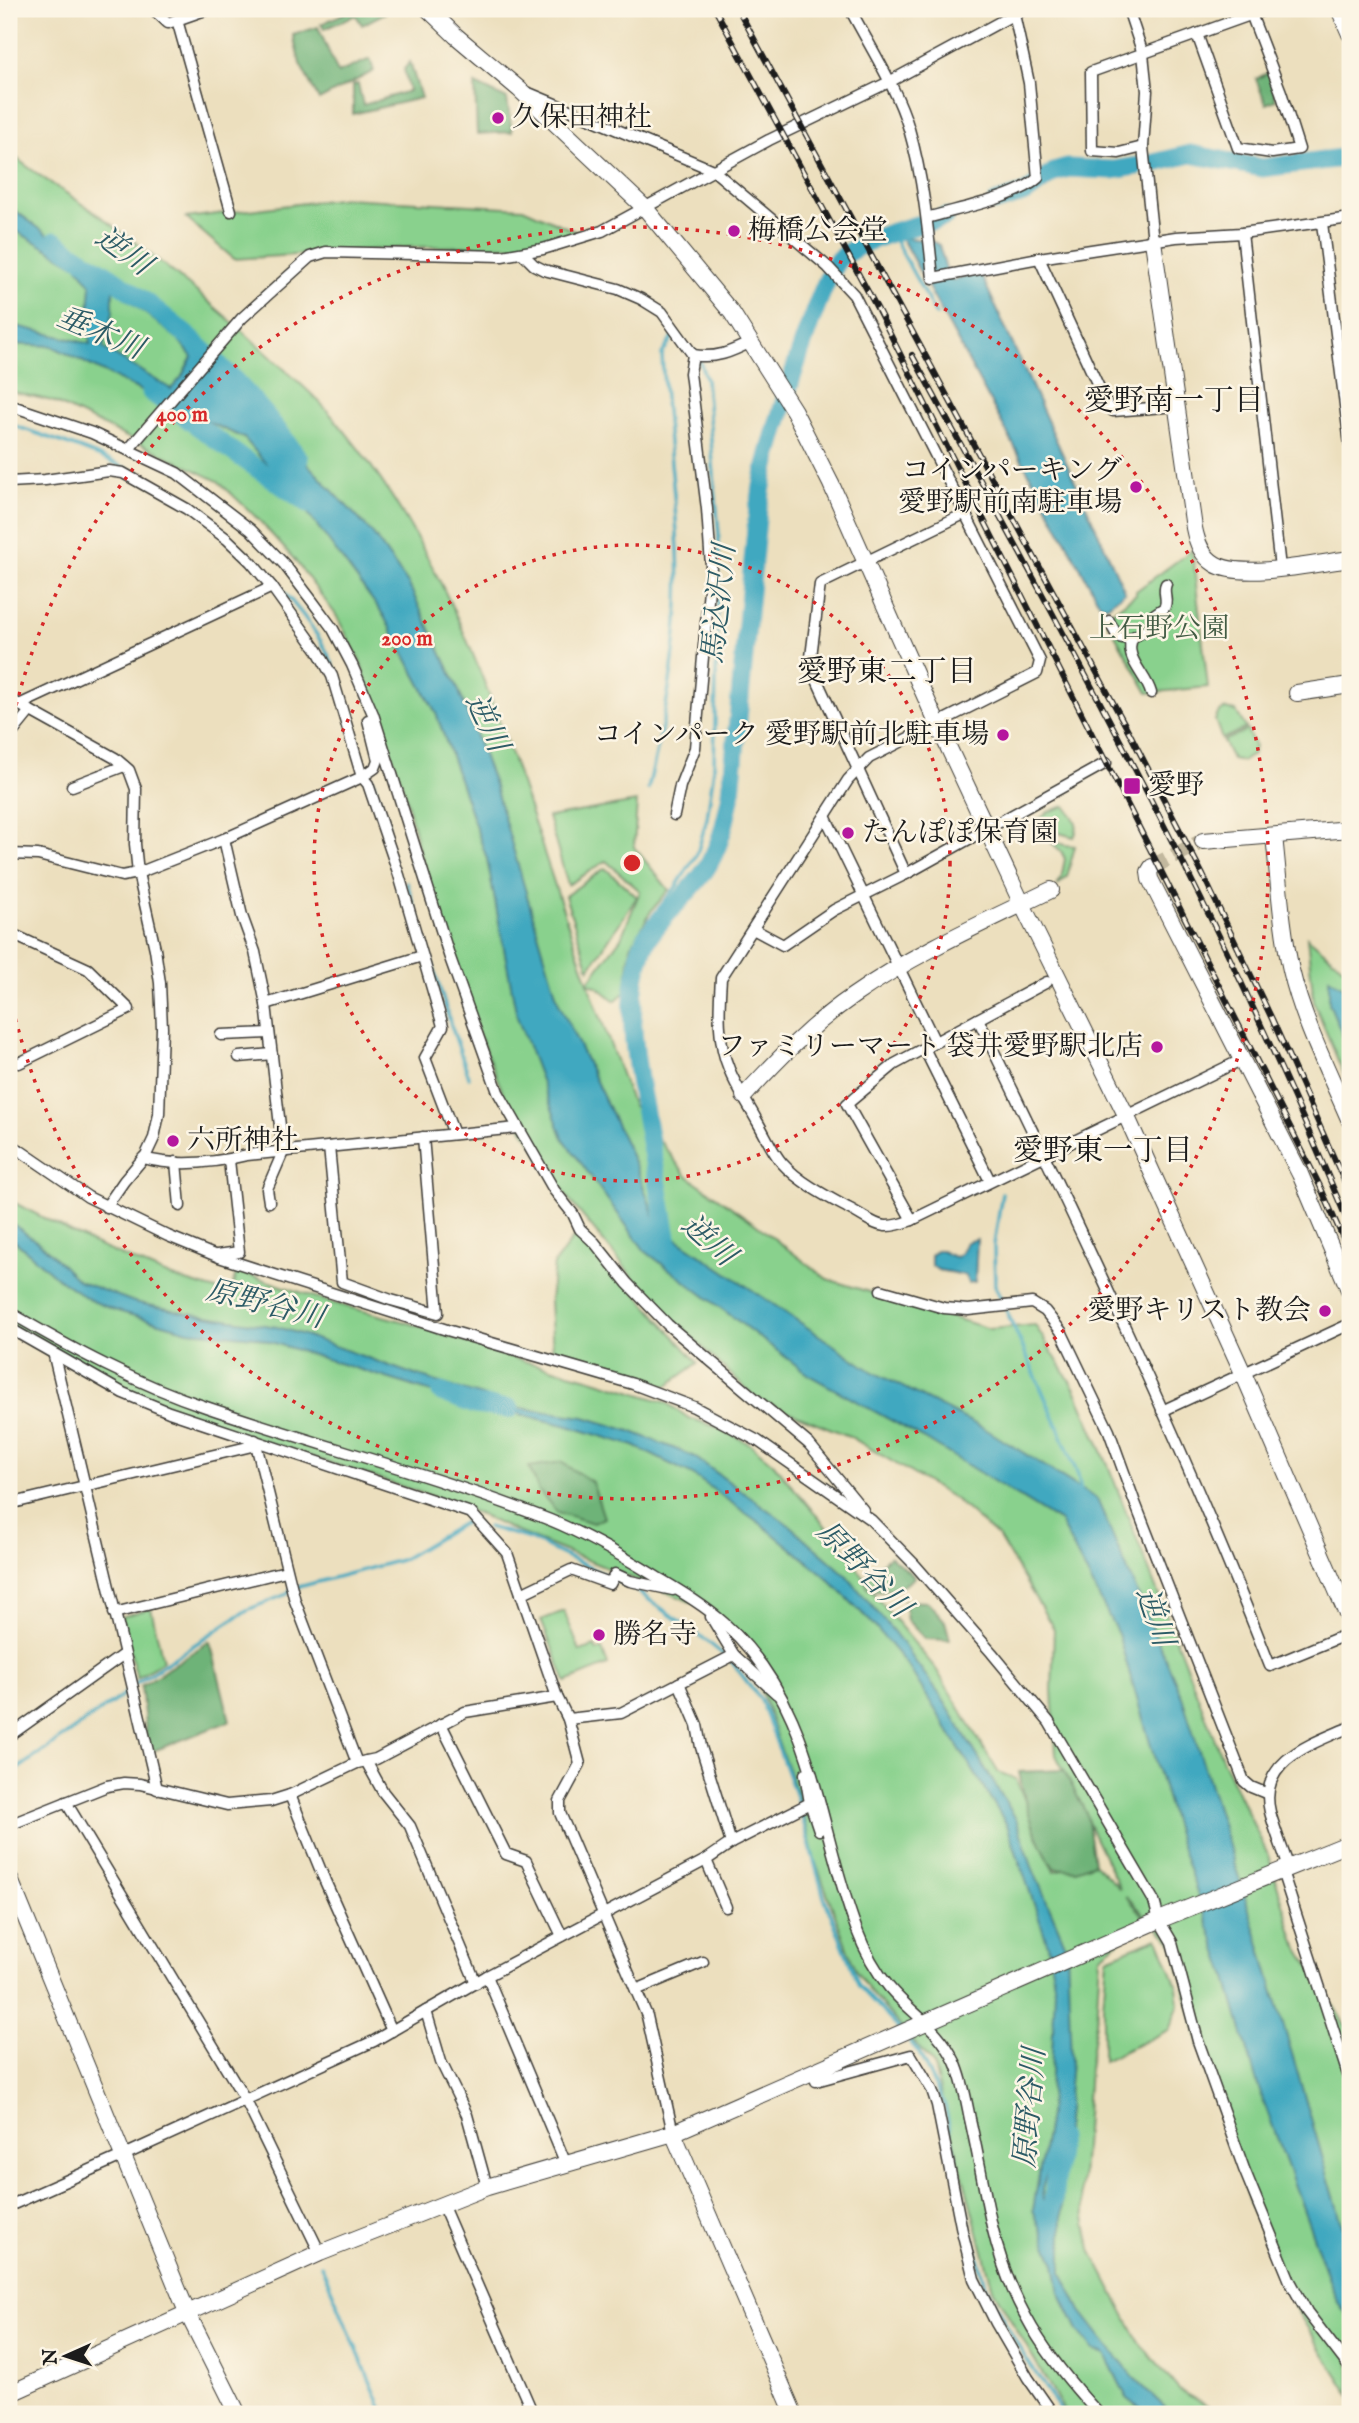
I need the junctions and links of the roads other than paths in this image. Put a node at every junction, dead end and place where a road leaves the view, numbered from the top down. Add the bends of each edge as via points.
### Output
1 (153, 9) edge
2 (208, 9) edge
3 (428, 9) edge
4 (850, 9) edge
5 (1128, 9) edge
6 (1267, 9) edge
7 (1339, 9) edge
8 (1019, 11) edge
9 (1251, 14) junction
10 (177, 20) junction
11 (1197, 34) junction
12 (1350, 34) edge
13 (1143, 54) junction
14 (889, 82) junction
15 (519, 89) junction
16 (1143, 147) junction
17 (713, 170) junction
18 (645, 208) junction
19 (231, 211) dead end
20 (1350, 218) edge
21 (928, 222) junction
22 (1322, 223) junction
23 (1242, 233) junction
24 (1153, 241) junction
25 (522, 253) junction
26 (1040, 258) junction
27 (751, 342) junction
28 (693, 355) junction
29 (9, 405) edge
30 (1177, 406) junction
31 (1350, 445) edge
32 (130, 448) junction
33 (9, 482) edge
34 (966, 513) junction
35 (1350, 559) edge
36 (865, 560) junction
37 (1280, 568) junction
38 (1166, 584) dead end
39 (272, 587) junction
40 (1109, 621) dead end
41 (1131, 640) junction
42 (357, 676) junction
43 (1350, 685) edge
44 (1151, 693) dead end
45 (1297, 693) dead end
46 (14, 702) edge
47 (30, 711) junction
48 (937, 723) junction
49 (9, 737) edge
50 (1106, 762) dead end
51 (124, 766) junction
52 (859, 769) junction
53 (362, 778) junction
54 (72, 786) dead end
55 (674, 815) dead end
56 (825, 817) junction
57 (1350, 829) edge
58 (1274, 836) junction
59 (224, 839) junction
60 (1203, 841) tunnel mouth
61 (9, 854) edge
62 (1152, 867) dead end
63 (138, 873) junction
64 (906, 874) junction
65 (1051, 890) dead end
66 (863, 895) junction
67 (1021, 904) junction
68 (753, 929) junction
69 (9, 935) edge
70 (422, 956) junction
71 (897, 968) junction
72 (1047, 982) dead end
73 (266, 1004) junction
74 (978, 1019) junction
75 (269, 1033) junction
76 (221, 1035) dead end
77 (934, 1042) junction
78 (924, 1048) junction
79 (272, 1054) junction
80 (239, 1057) dead end
81 (1241, 1060) junction
82 (19, 1063) dead end
83 (744, 1096) junction
84 (1126, 1115) junction
85 (1350, 1121) edge
86 (517, 1128) junction
87 (454, 1134) junction
88 (423, 1138) junction
89 (9, 1143) edge
90 (329, 1147) junction
91 (283, 1152) junction
92 (1044, 1155) junction
93 (144, 1158) junction
94 (229, 1160) junction
95 (176, 1162) junction
96 (990, 1181) junction
97 (269, 1202) dead end
98 (106, 1206) junction
99 (180, 1206) dead end
100 (912, 1220) junction
101 (214, 1255) junction
102 (881, 1290) dead end
103 (1350, 1292) edge
104 (9, 1312) edge
105 (1350, 1324) edge
106 (9, 1328) edge
107 (54, 1356) junction
108 (1243, 1373) junction
109 (1162, 1411) junction
110 (255, 1443) junction
111 (83, 1485) junction
112 (9, 1504) edge
113 (871, 1520) junction
114 (286, 1571) junction
115 (679, 1591) junction
116 (521, 1594) junction
117 (703, 1608) junction
118 (114, 1613) junction
119 (1350, 1621) edge
120 (1350, 1633) edge
121 (124, 1654) junction
122 (734, 1655) junction
123 (679, 1683) junction
124 (557, 1697) junction
125 (785, 1700) junction
126 (568, 1718) junction
127 (441, 1724) junction
128 (1350, 1727) edge
129 (9, 1736) edge
130 (805, 1750) junction
131 (361, 1762) junction
132 (157, 1789) junction
133 (1268, 1794) junction
134 (290, 1795) junction
135 (66, 1802) junction
136 (810, 1803) junction
137 (9, 1825) edge
138 (731, 1843) junction
139 (1350, 1843) edge
140 (706, 1860) junction
141 (838, 1866) junction
142 (1283, 1870) junction
143 (9, 1877) edge
144 (726, 1907) dead end
145 (604, 1915) junction
146 (1159, 1921) junction
147 (562, 1936) junction
148 (703, 1962) dead end
149 (487, 1976) junction
150 (476, 1983) junction
151 (636, 1990) junction
152 (426, 2011) junction
153 (927, 2023) junction
154 (391, 2031) junction
155 (813, 2073) junction
156 (1350, 2081) edge
157 (245, 2099) junction
158 (673, 2133) junction
159 (122, 2156) junction
160 (566, 2164) junction
161 (487, 2187) junction
162 (442, 2204) junction
163 (9, 2206) edge
164 (320, 2253) junction
165 (187, 2312) junction
166 (1350, 2368) edge
167 (9, 2394) edge
168 (9, 2400) edge
169 (14, 2414) edge
170 (238, 2414) edge
171 (533, 2414) edge
172 (794, 2414) edge
173 (1053, 2414) edge
174 (1099, 2414) edge

1 - 10 street via 168,23
2 - 10 street
3 - 15 street
4 - 14 street
5 - 13 street
6 - 9 street
7 - 12 street
8 - 14 street
8 - 21 street via 1038,178 1017,191
9 - 11 street
9 - 11 street via 1299,149 1272,153 1238,148
10 - 19 street
11 - 13 street
13 - 16 street via 1147,91
13 - 16 street via 1091,72 1092,151 1119,153
14 - 17 street
14 - 21 street via 909,127
15 - 17 street
15 - 18 street
16 - 24 street
17 - 18 street
17 - 34 street via 828,267 854,295
18 - 25 street via 602,231
18 - 27 street
20 - 22 street
21 - 26 street via 933,278
22 - 23 street
22 - 31 street
23 - 24 street
23 - 37 street
24 - 26 street
24 - 30 street
25 - 28 street via 544,270 641,299 662,312
25 - 32 street via 326,252 310,257 242,318
26 - 30 street via 1108,407 1113,411
27 - 28 street via 730,353
27 - 36 street via 794,411
28 - 55 street via 690,373 711,566 695,748
29 - 32 street
30 - 37 street via 1194,528 1204,555 1237,571
32 - 42 street via 177,473 251,530 285,564 333,629
33 - 39 street via 123,473 187,509 251,562
34 - 36 street
34 - 48 street via 1040,661 1037,673
35 - 37 street
36 - 48 street
36 - 52 street via 820,584 810,665
38 - 41 street via 1164,608 1155,614 1149,629
39 - 46 street
39 - 53 street via 331,677
40 - 41 street via 1118,637
41 - 44 street via 1133,660
42 - 53 street via 378,760
42 - 86 street via 474,1027
43 - 45 street
46 - 47 street
47 - 49 street
47 - 51 street
48 - 52 street via 869,758
48 - 67 street
50 - 64 street
51 - 54 street
51 - 63 street via 136,789
52 - 56 street
52 - 64 street
53 - 59 street
53 - 70 street via 395,862
56 - 66 street
56 - 68 street
57 - 58 street
58 - 60 street
58 - 85 street via 1292,972
59 - 63 street
59 - 73 street
61 - 63 street via 38,855 122,876
62 - 81 street via 1150,879
63 - 93 street via 157,960 162,1028 159,1114
64 - 66 street
65 - 67 street
66 - 68 street via 783,945
66 - 71 street
67 - 71 street
67 - 84 street
68 - 83 street via 721,978 719,1006 723,1052
69 - 82 street via 89,970 130,1009
70 - 73 street
70 - 87 street via 443,1026 425,1058
71 - 77 street
71 - 83 street via 819,1022
72 - 74 street
73 - 75 street
74 - 77 street
74 - 92 street
75 - 76 street
75 - 79 street
77 - 78 street
78 - 96 street
78 - 100 street via 895,1064 848,1104
79 - 80 street
79 - 91 street
81 - 84 street
81 - 103 street via 1300,1174
83 - 100 street via 781,1162 829,1199 884,1226
84 - 92 street
84 - 108 street
86 - 87 street
86 - 113 street via 580,1229 627,1283 668,1325 809,1444
87 - 88 street
88 - 90 street
88 - 90 street via 438,1313 342,1282
89 - 98 street
90 - 91 street
91 - 94 street
91 - 97 street via 267,1189
92 - 96 street
92 - 109 street
93 - 95 street
93 - 98 street
94 - 95 street
94 - 101 street via 239,1252
95 - 99 street
96 - 100 street
98 - 101 street
101 - 113 street via 633,1384 694,1407 758,1441
102 - 133 street via 944,1308 1032,1303 1061,1331 1109,1431 1244,1780
104 - 115 street via 104,1365 190,1401 550,1520 614,1551
105 - 108 street
106 - 107 street
107 - 110 street via 123,1393
107 - 111 street
108 - 109 street
108 - 119 street
109 - 120 street via 1270,1666
110 - 111 street
110 - 114 street
110 - 116 street via 471,1513 507,1553
111 - 112 street
111 - 118 street
113 - 146 street via 1049,1722 1154,1901
114 - 118 street
114 - 131 street
115 - 116 street via 615,1574 610,1584 571,1570
115 - 117 street
116 - 124 street
117 - 122 street
117 - 125 street via 748,1648
118 - 121 street
121 - 129 street
121 - 132 street
122 - 123 street
122 - 125 street
123 - 126 street via 621,1713
123 - 138 street via 697,1725
124 - 126 street
124 - 127 street via 465,1712
125 - 130 street
126 - 145 street via 580,1764 560,1801 560,1813
127 - 131 street via 376,1759
127 - 147 street via 506,1854 526,1861
128 - 133 street via 1291,1755 1280,1765
130 - 136 street
130 - 141 street
131 - 134 street
131 - 150 street via 411,1826
132 - 134 street via 227,1805
132 - 135 street via 124,1783
133 - 142 street
134 - 154 street
135 - 137 street
135 - 157 street
136 - 138 street
136 - 141 street via 824,1844
138 - 140 street
139 - 142 street
140 - 144 street
140 - 145 street
141 - 153 street via 873,1965
142 - 146 street
142 - 156 street
143 - 159 street
145 - 147 street
145 - 151 street
146 - 153 street
146 - 166 street via 1172,1942 1198,2040 1290,2281 1307,2312
147 - 149 street
148 - 151 street
149 - 150 street
149 - 160 street
150 - 152 street
151 - 158 street via 647,2016
152 - 154 street
152 - 161 street via 440,2062 467,2115
153 - 155 street
153 - 174 street via 943,2041 964,2088 1007,2278 1027,2322
154 - 157 street
155 - 158 street
155 - 173 street via 816,2081 911,2055 937,2105 974,2279
157 - 159 street
157 - 164 street
158 - 160 street
158 - 172 street
159 - 163 street
159 - 165 street
160 - 161 street
161 - 162 street
162 - 164 street
162 - 171 street
164 - 165 street
165 - 167 street
165 - 170 street
168 - 169 street

